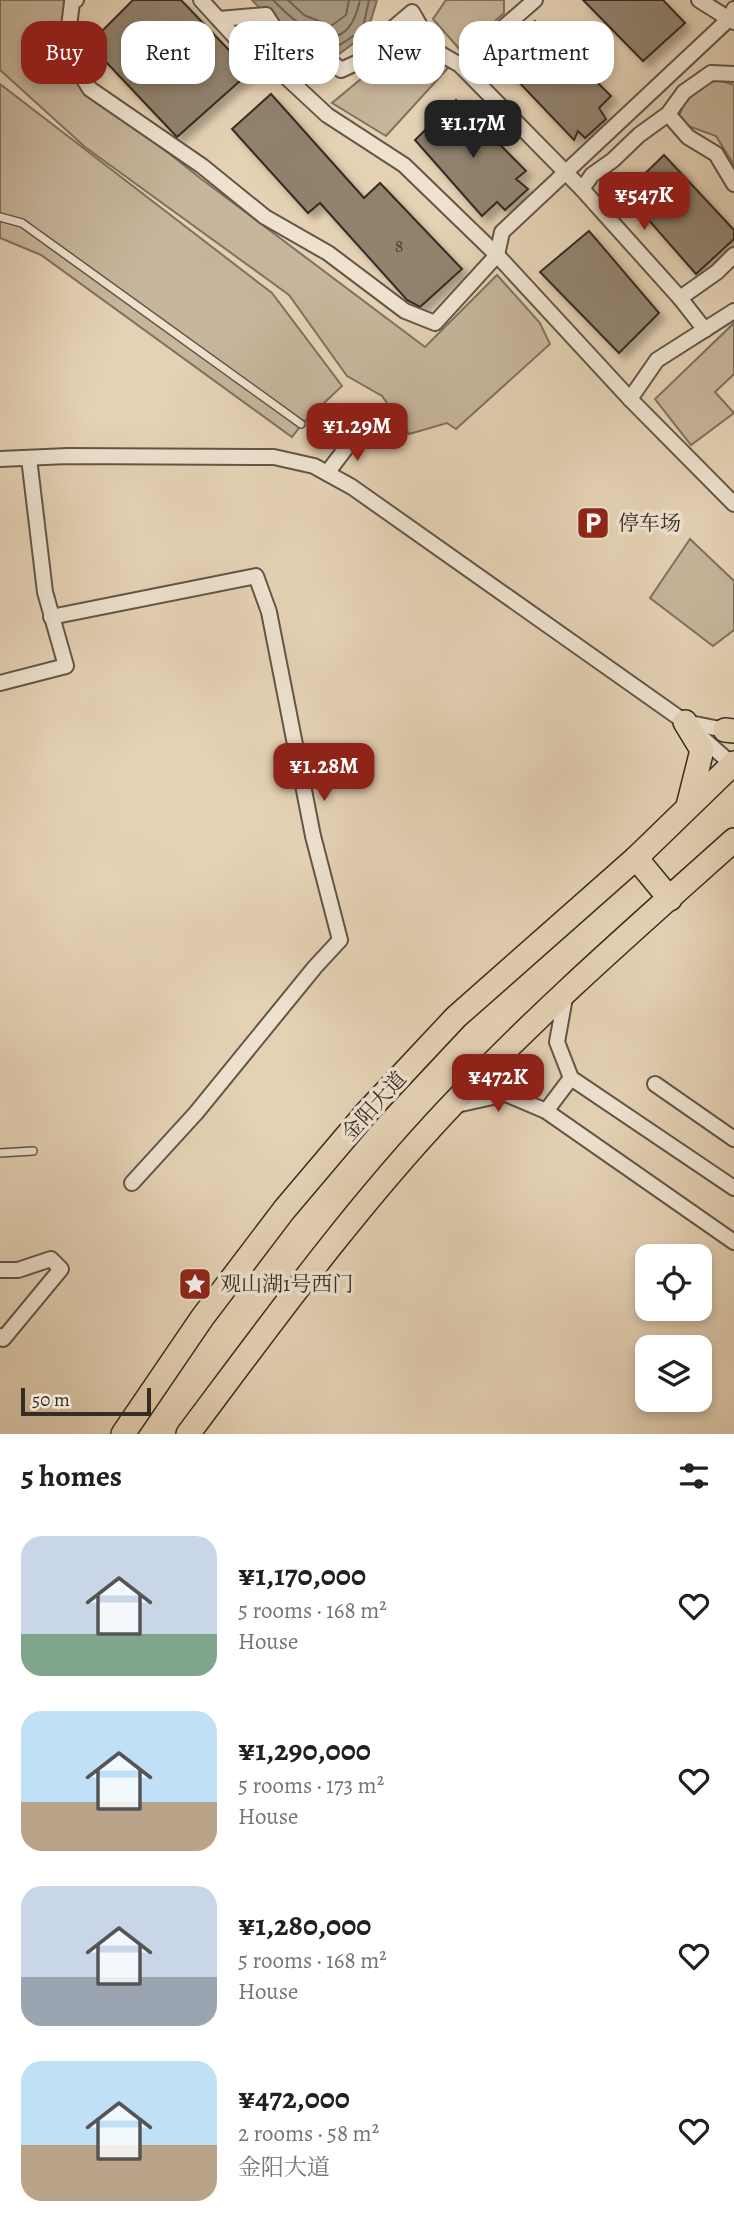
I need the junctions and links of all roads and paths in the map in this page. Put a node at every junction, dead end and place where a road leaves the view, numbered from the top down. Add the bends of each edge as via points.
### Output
1 (76, 0) edge
2 (201, 0) edge
3 (535, 0) edge
4 (699, 0) edge
5 (416, 6) edge
6 (732, 17) edge
7 (219, 19) junction
8 (511, 21) edge
9 (459, 64) edge
10 (734, 74) edge
11 (479, 84) edge
12 (668, 114) junction
13 (566, 173) junction
14 (734, 184) edge
15 (582, 189) junction
16 (0, 217) edge
17 (497, 255) junction
18 (734, 255) edge
19 (680, 298) junction
20 (734, 311) edge
21 (705, 330) junction
22 (630, 399) junction
23 (302, 424) dead end
24 (359, 431) dead end
25 (29, 458) junction
26 (0, 460) edge
27 (327, 473) junction
28 (734, 504) edge
29 (51, 617) junction
30 (0, 683) edge
31 (685, 722) junction
32 (729, 731) edge
33 (733, 765) edge
34 (688, 806) junction
35 (734, 840) edge
36 (636, 858) junction
37 (670, 899) junction
38 (566, 992) junction
39 (572, 1078) junction
40 (655, 1084) dead end
41 (450, 1107) junction
42 (546, 1111) junction
43 (734, 1139) edge
44 (33, 1151) dead end
45 (0, 1153) edge
46 (132, 1183) dead end
47 (734, 1188) edge
48 (734, 1242) edge
49 (0, 1270) edge
50 (0, 1336) edge
51 (123, 1434) edge
52 (188, 1434) edge

1 - 17 street via 72,2 66,51 90,89 202,166 265,217 328,253 405,311 435,323
2 - 7 street
3 - 8 street
4 - 6 street
5 - 7 street via 392,29 378,53 341,71 319,51 292,55 266,15
5 - 9 street via 434,50
6 - 13 street
7 - 17 street via 246,48 327,115 404,165
10 - 12 street via 711,73 684,92
11 - 13 street
12 - 14 street via 688,137 716,154
12 - 15 street via 592,175
13 - 15 street
13 - 17 street via 502,232
15 - 19 street
16 - 23 lane via 22,223
17 - 22 street
18 - 19 street
19 - 21 street
20 - 21 street
21 - 22 street via 657,360
22 - 28 street
24 - 27 street
25 - 26 street
25 - 27 street via 274,457
25 - 29 street
27 - 31 street
29 - 30 street via 66,666
29 - 46 street via 256,576 269,612 313,836 340,940
31 - 32 street
31 - 33 street
31 - 34 main road via 702,750
33 - 34 main road, 金阳大道
34 - 36 main road, 金阳大道
35 - 37 main road
36 - 37 main road
36 - 51 main road, 金阳大道 via 456,1017 366,1112 202,1318
37 - 38 main road
38 - 39 street via 557,1042
38 - 41 main road
39 - 42 street
39 - 47 street
40 - 43 street
41 - 42 street via 506,1094
41 - 52 main road via 330,1244
42 - 48 street
44 - 45 lane
49 - 50 street via 18,1270 51,1259 61,1269 3,1339

